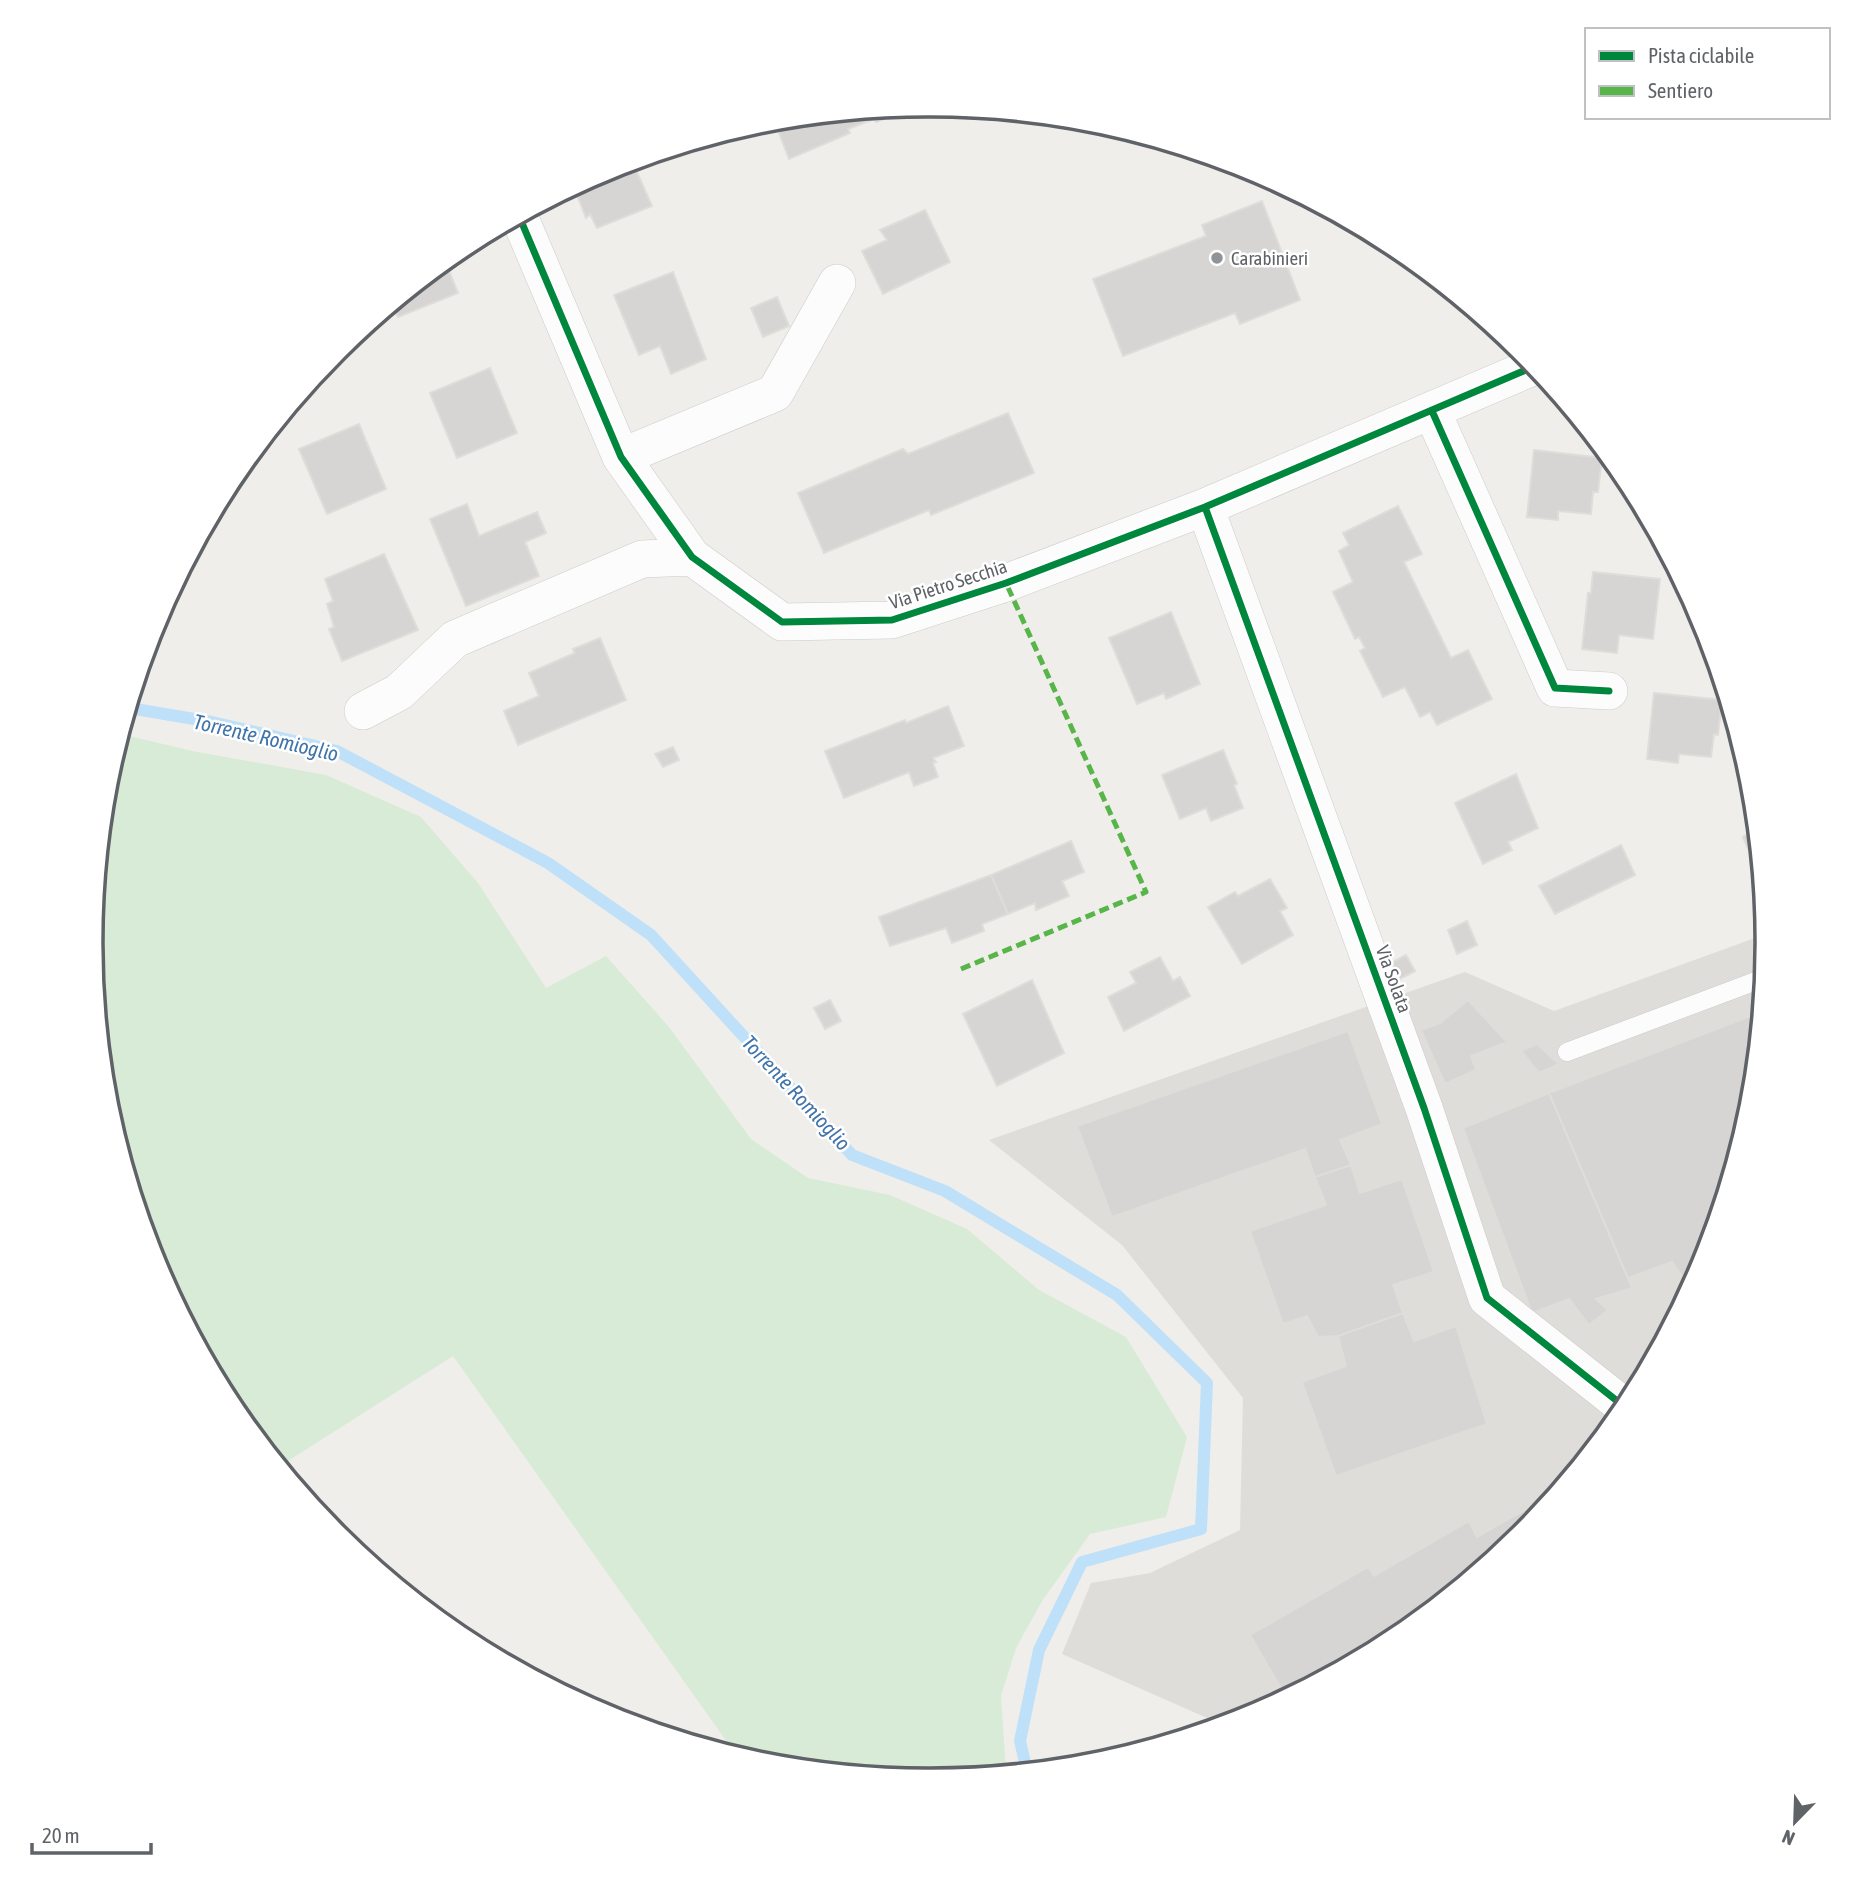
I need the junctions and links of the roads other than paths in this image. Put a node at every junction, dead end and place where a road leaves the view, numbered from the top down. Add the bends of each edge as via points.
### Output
1 (522, 224) edge
2 (836, 283) dead end
3 (1524, 371) edge
4 (1432, 411) junction
5 (621, 457) junction
6 (1205, 507) junction
7 (692, 557) junction
8 (1609, 691) dead end
9 (363, 711) dead end
10 (1754, 982) edge
11 (1567, 1052) dead end
12 (1616, 1400) edge

1 - 5 street, Via Pietro Secchia
2 - 5 street via 775,393
3 - 4 street, Via Pietro Secchia
4 - 6 street, Via Pietro Secchia
4 - 8 street via 1555,688
5 - 7 street, Via Pietro Secchia
6 - 7 street, Via Pietro Secchia via 1006,583 892,620 782,622
6 - 12 street, Via Solata via 1424,1108 1487,1298
7 - 9 street via 642,559 455,639 399,692
10 - 11 lane

